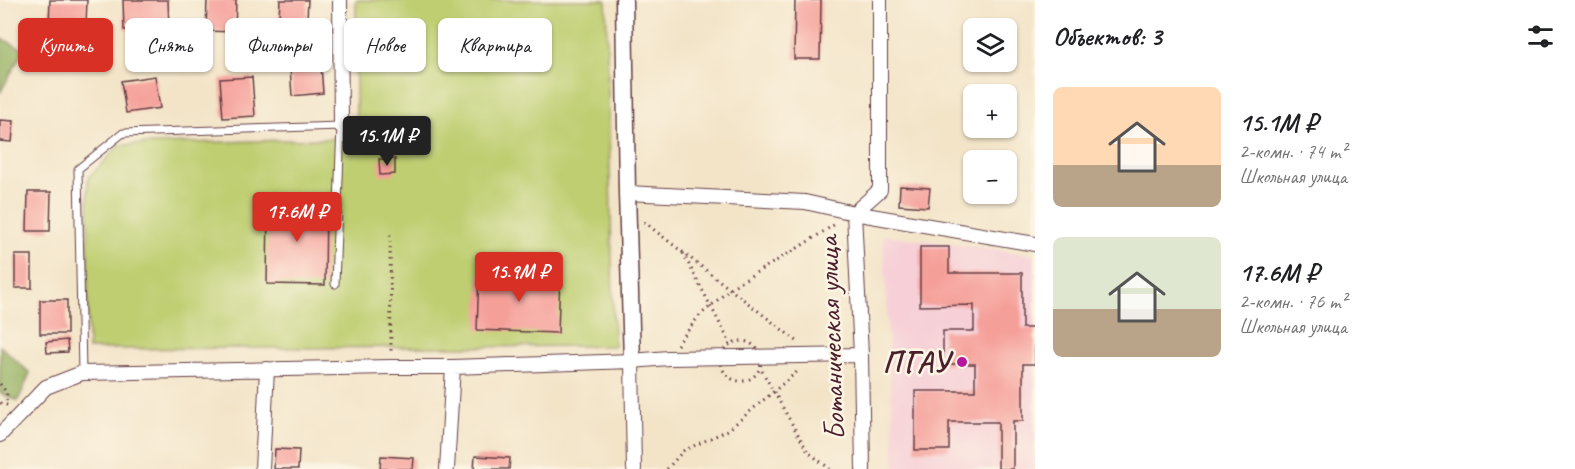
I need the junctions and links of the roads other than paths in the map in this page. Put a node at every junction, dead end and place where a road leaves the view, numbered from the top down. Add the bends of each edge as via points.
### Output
1 (340, 0) edge
2 (624, 0) edge
3 (880, 0) edge
4 (340, 126) junction
5 (627, 193) junction
6 (854, 213) junction
7 (1035, 244) edge
8 (335, 284) dead end
9 (861, 355) junction
10 (632, 361) junction
11 (453, 367) junction
12 (267, 369) junction
13 (82, 373) junction
14 (0, 435) edge
15 (262, 469) edge
16 (447, 469) edge
17 (634, 469) edge
18 (862, 469) edge

1 - 4 street
2 - 5 street
3 - 6 street, Ботаническая улица via 880,190
4 - 8 lane
4 - 13 lane via 123,133 78,169
5 - 6 street via 805,202
5 - 10 street
6 - 7 street
6 - 9 street, Ботаническая улица
9 - 10 street
9 - 18 street, Ботаническая улица
10 - 11 street
10 - 17 street
11 - 12 street
11 - 16 street
12 - 13 street
12 - 15 street
13 - 14 street via 46,387

